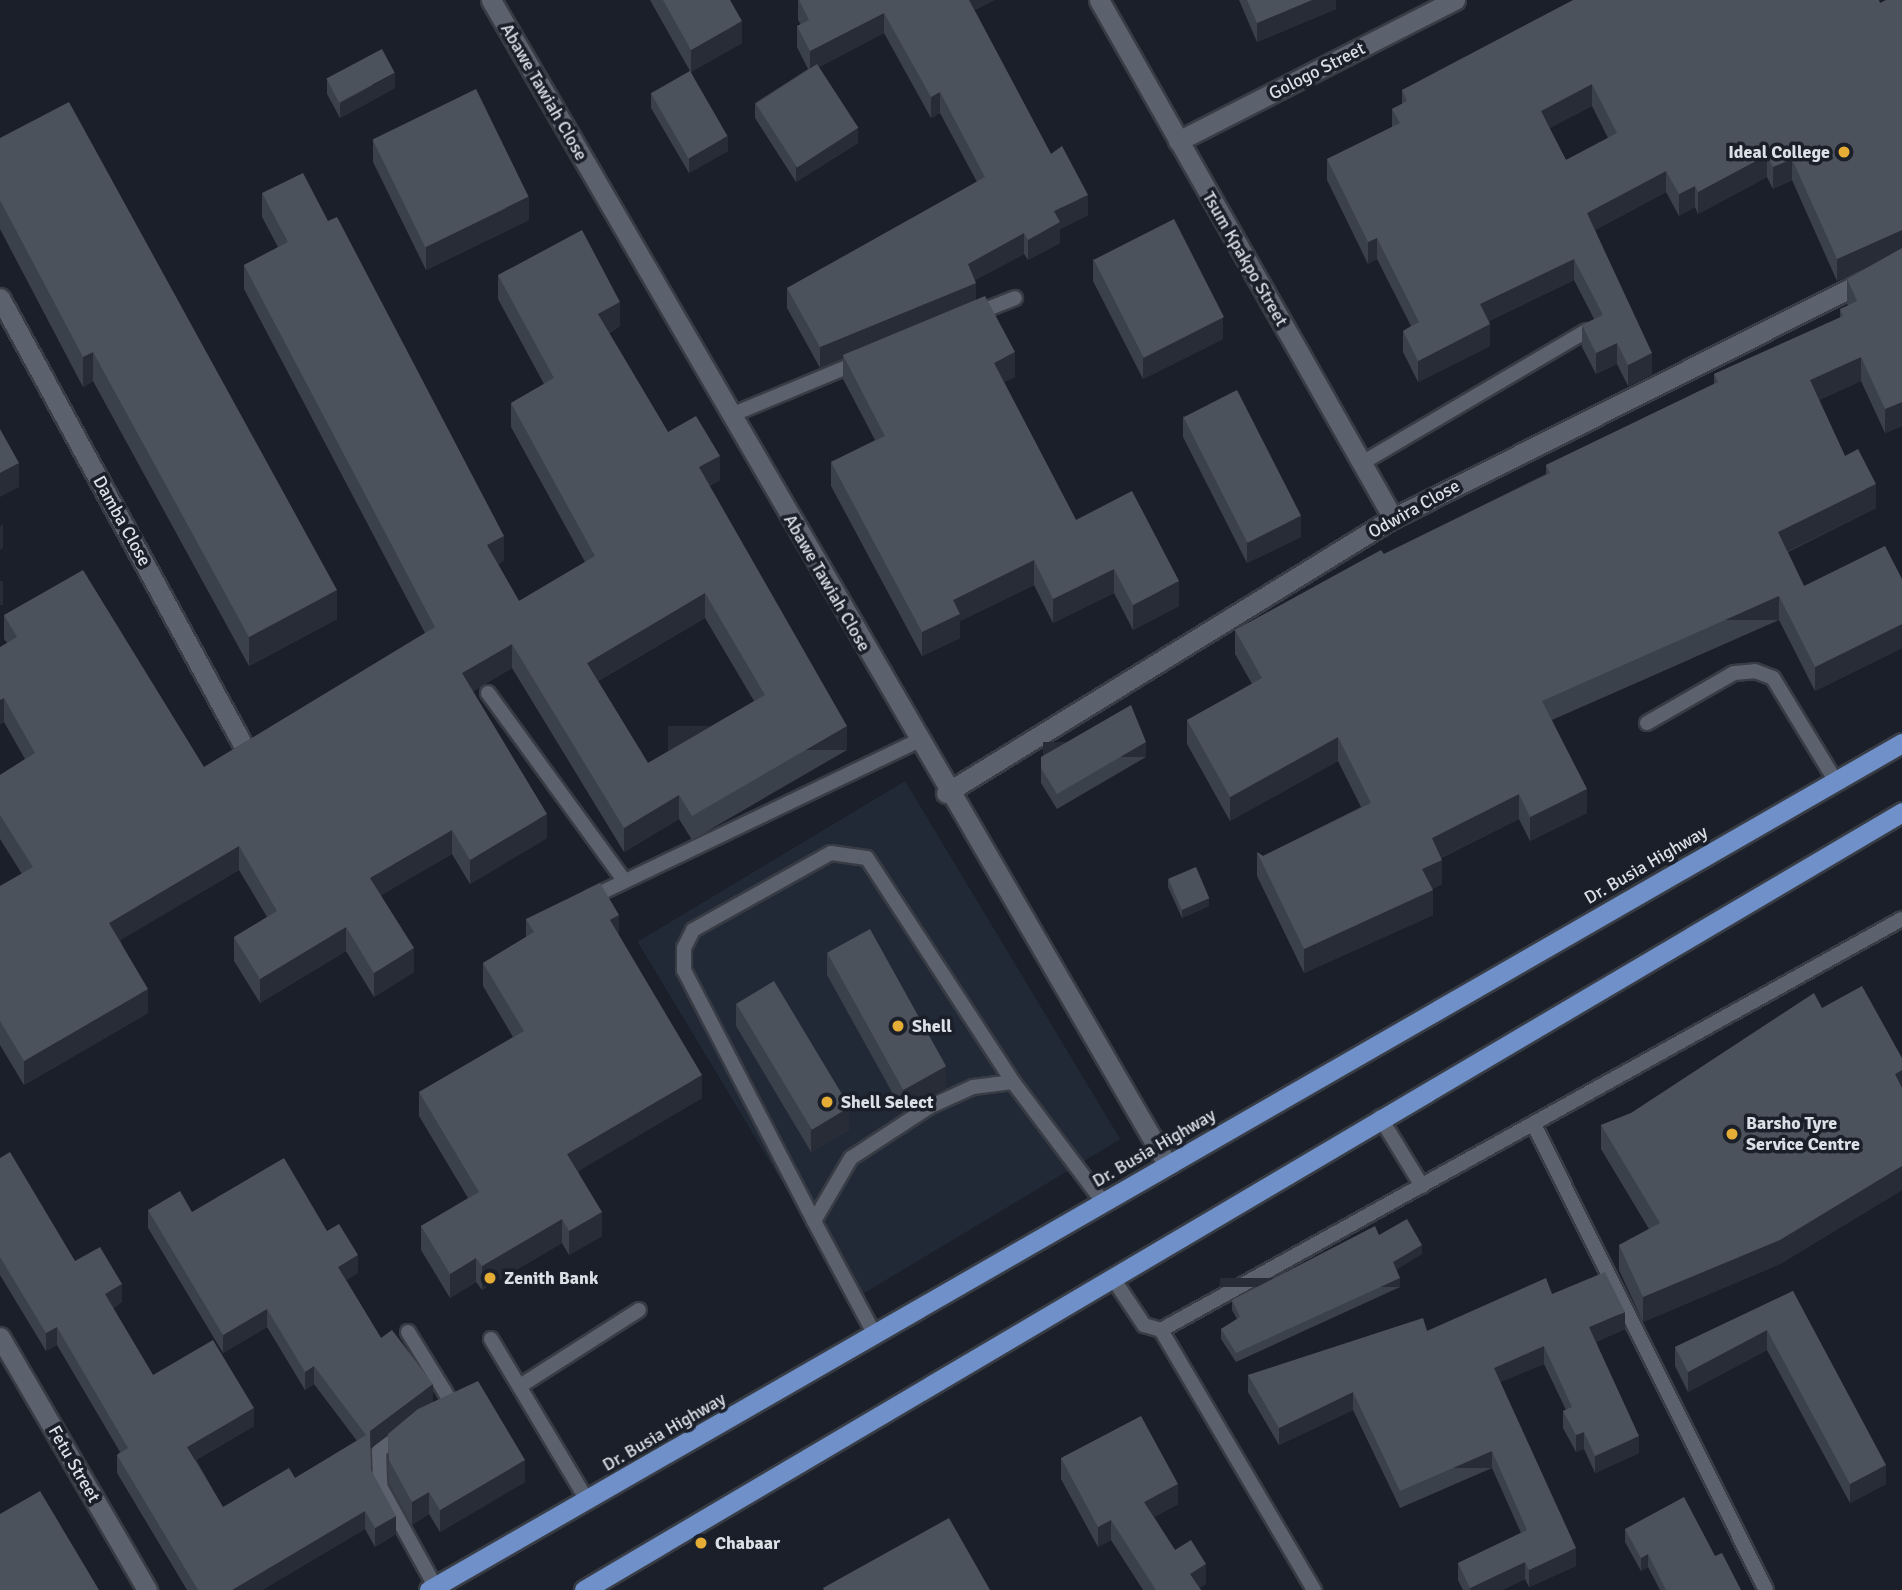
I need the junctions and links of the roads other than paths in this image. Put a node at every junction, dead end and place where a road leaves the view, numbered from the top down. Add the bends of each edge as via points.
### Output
1 (491, 0) edge
2 (1099, 0) edge
3 (1455, 0) edge
4 (1178, 141) junction
5 (1902, 262) edge
6 (0, 298) edge
7 (1015, 298) dead end
8 (963, 319) edge
9 (1586, 331) edge
10 (873, 356) edge
11 (731, 415) junction
12 (1362, 463) junction
13 (1394, 518) junction
14 (488, 693) dead end
15 (1647, 723) dead end
16 (917, 741) junction
17 (1902, 743) edge
18 (243, 745) edge
19 (1835, 780) junction
20 (946, 793) junction
21 (1902, 812) edge
22 (624, 880) junction
23 (578, 904) edge
24 (1902, 919) edge
25 (1013, 1082) junction
26 (1380, 1117) junction
27 (1535, 1127) junction
28 (1167, 1164) junction
29 (1422, 1185) junction
30 (1103, 1202) junction
31 (814, 1221) junction
32 (1112, 1278) junction
33 (639, 1310) dead end
34 (1161, 1330) junction
35 (408, 1332) dead end
36 (875, 1335) junction
37 (0, 1337) edge
38 (491, 1339) dead end
39 (520, 1386) junction
40 (587, 1500) junction
41 (432, 1588) edge
42 (147, 1590) edge
43 (584, 1590) edge
44 (1314, 1590) edge
45 (1766, 1590) edge

1 - 11 street, Abawe Tawiah Close
2 - 4 street, Tsum Kpakpo Street
3 - 4 street, Gologo Street
4 - 12 street, Tsum Kpakpo Street
5 - 13 street, Odwira Close
6 - 18 street, Damba Close
7 - 8 lane
9 - 12 lane
10 - 11 lane
11 - 16 street, Abawe Tawiah Close
12 - 13 street, Tsum Kpakpo Street
13 - 20 street, Odwira Close
14 - 22 lane
15 - 19 lane via 1734,673 1755,671 1773,678
16 - 20 street, Abawe Tawiah Close
16 - 22 lane
17 - 19 highway, Dr. Busia Highway
19 - 28 highway, Dr. Busia Highway
20 - 28 street, Abawe Tawiah Close
21 - 26 highway
22 - 23 lane
24 - 27 lane
25 - 30 lane
25 - 31 lane via 973,1087 884,1133 851,1158
25 - 31 lane via 867,858 831,853 694,930 684,948 684,970
26 - 29 lane
26 - 32 highway
27 - 29 lane
27 - 45 lane
28 - 30 highway, Dr. Busia Highway
29 - 34 lane
30 - 36 highway, Dr. Busia Highway
31 - 36 lane
32 - 34 lane via 1144,1325
32 - 43 highway
33 - 39 lane
34 - 44 lane
35 - 41 lane via 451,1404 419,1420 379,1451 377,1465 380,1486
36 - 40 highway, Dr. Busia Highway
37 - 42 street, Fetu Street
38 - 39 lane
39 - 40 lane
40 - 41 highway, Dr. Busia Highway

